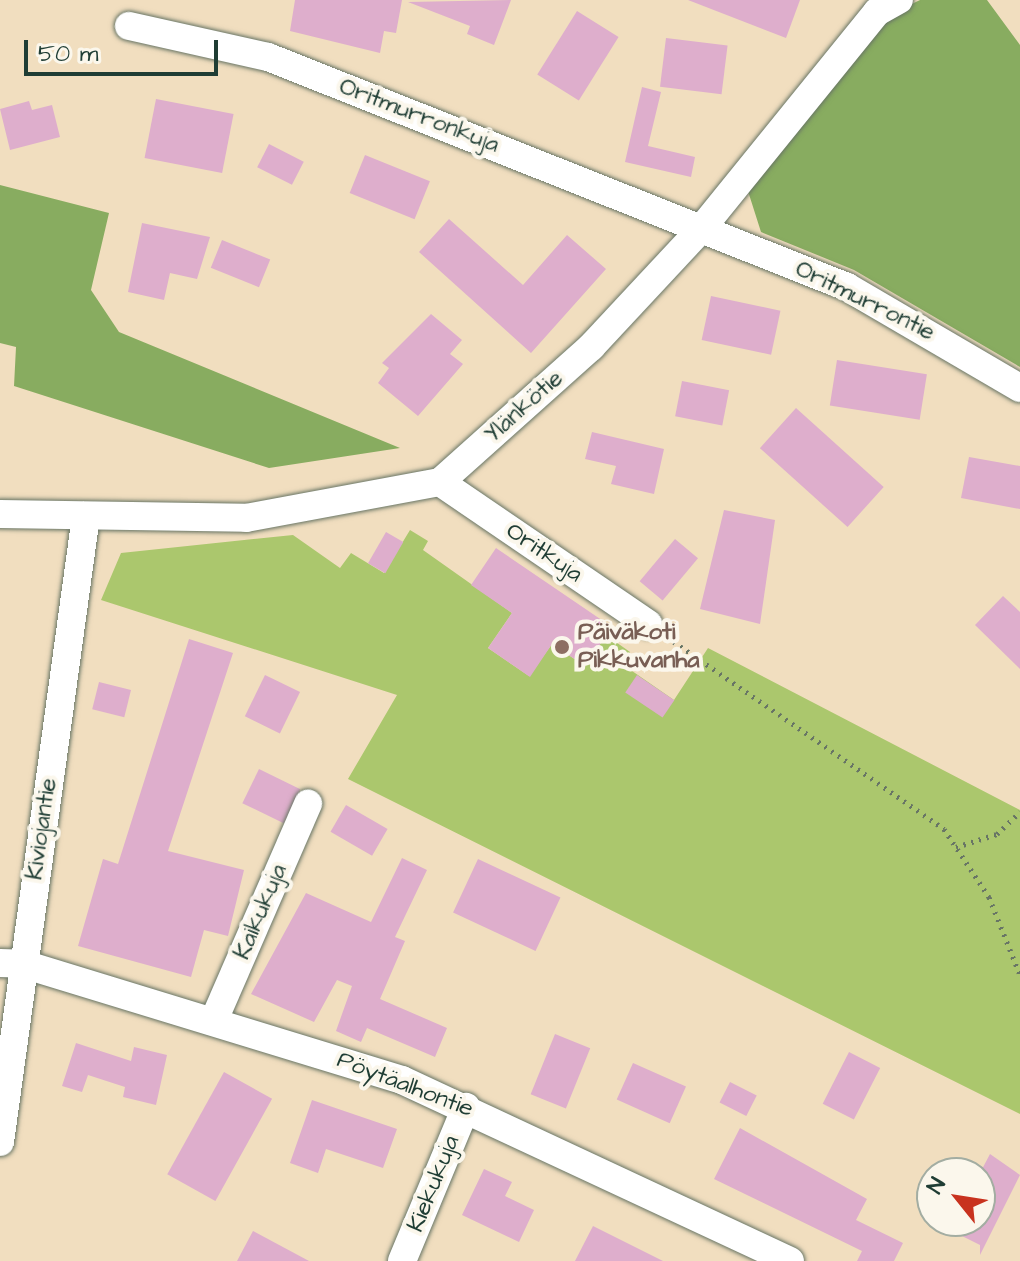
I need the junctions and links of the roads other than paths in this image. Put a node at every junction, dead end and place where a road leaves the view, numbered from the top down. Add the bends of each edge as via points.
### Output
1 (899, 0) edge
2 (129, 26) dead end
3 (702, 228) junction
4 (1020, 388) edge
5 (440, 482) junction
6 (0, 514) edge
7 (86, 516) junction
8 (648, 624) road end
9 (308, 804) dead end
10 (12, 963) edge
11 (214, 1020) junction
12 (466, 1107) junction
13 (0, 1142) edge
14 (402, 1261) edge
15 (790, 1261) edge

1 - 3 street, Ylänkötie via 877,12
2 - 3 street, Oritmurronkuja via 268,57
3 - 4 street, Oritmurrontie via 847,287
3 - 5 street, Ylänkötie via 591,347
5 - 7 street via 246,518
5 - 8 street, Oritkuja
6 - 7 street
7 - 10 street, Kiviojantie
9 - 11 street, Kaikukuja
10 - 11 street, Pöytäalhontie
10 - 13 street, Kiviojantie
11 - 12 street, Pöytäalhontie
12 - 14 street, Kiekukuja
12 - 15 street, Pöytäalhontie

